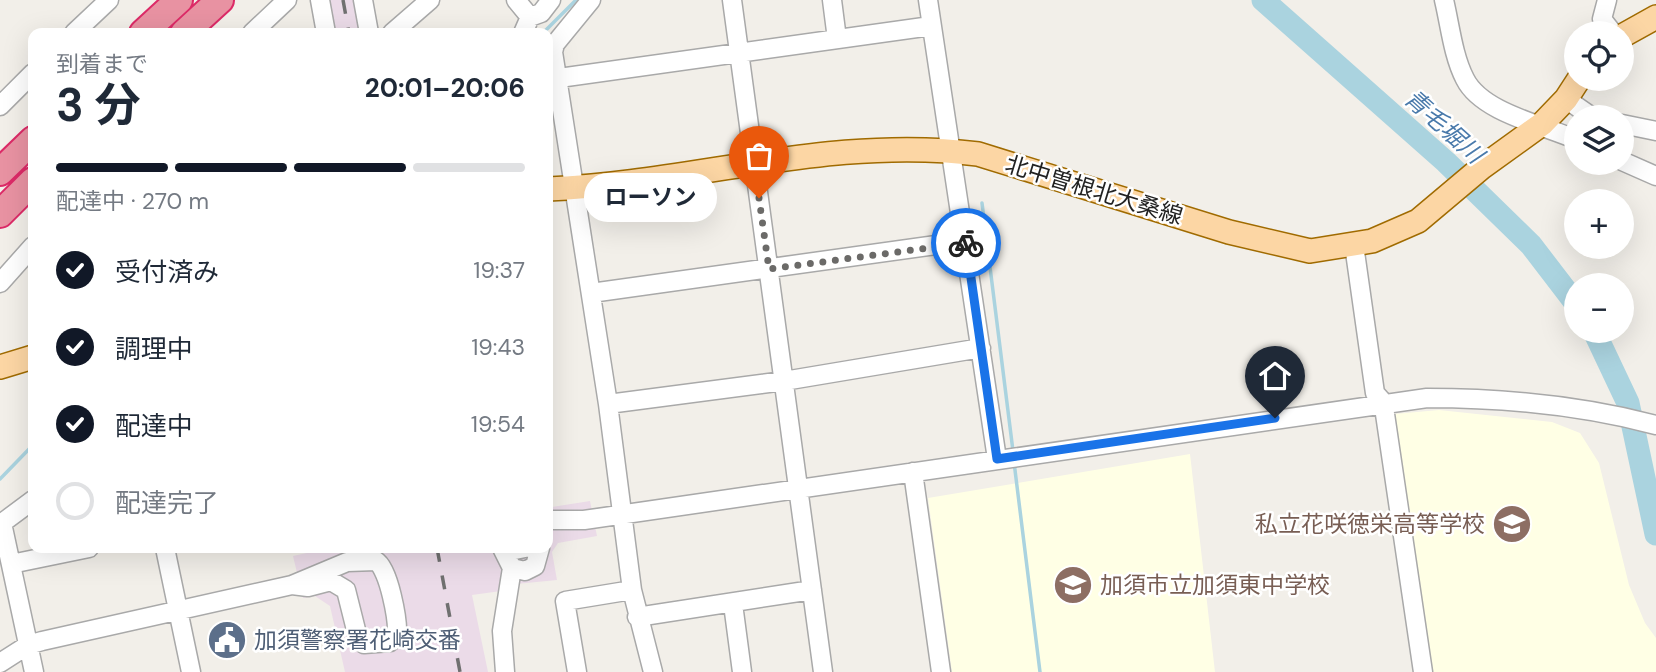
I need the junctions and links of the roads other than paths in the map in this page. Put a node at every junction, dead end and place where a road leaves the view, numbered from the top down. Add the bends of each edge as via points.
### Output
1 (109, 0) edge
2 (179, 0) edge
3 (220, 0) edge
4 (287, 0) edge
5 (320, 0) edge
6 (363, 0) edge
7 (430, 0) edge
8 (516, 0) edge
9 (551, 0) edge
10 (592, 0) edge
11 (732, 0) edge
12 (832, 0) edge
13 (928, 0) edge
14 (1444, 0) edge
15 (1607, 0) edge
16 (1656, 18) edge
17 (1608, 21) edge
18 (526, 25) edge
19 (931, 26) junction
20 (80, 28) edge
21 (148, 28) edge
22 (189, 28) edge
23 (257, 28) edge
24 (325, 28) edge
25 (368, 28) edge
26 (398, 28) edge
27 (1634, 30) edge
28 (837, 39) junction
29 (740, 53) junction
30 (28, 78) edge
31 (559, 78) junction
32 (1571, 91) edge
33 (1566, 99) junction
34 (1575, 105) edge
35 (0, 106) edge
36 (1542, 124) junction
37 (1634, 126) edge
38 (1656, 131) edge
39 (1564, 134) edge
40 (28, 145) edge
41 (952, 150) junction
42 (755, 164) junction
43 (1634, 166) edge
44 (0, 172) edge
45 (1656, 176) edge
46 (28, 186) edge
47 (574, 188) junction
48 (553, 189) edge
49 (0, 214) edge
50 (965, 241) junction
51 (1354, 245) junction
52 (28, 252) edge
53 (769, 269) junction
54 (0, 283) edge
55 (591, 293) junction
56 (981, 348) junction
57 (28, 359) edge
58 (0, 367) edge
59 (783, 381) junction
60 (1383, 402) junction
61 (607, 404) junction
62 (1654, 424) edge
63 (997, 459) junction
64 (913, 472) junction
65 (798, 489) junction
66 (28, 504) edge
67 (622, 514) junction
68 (553, 520) edge
69 (584, 520) junction
70 (553, 534) edge
71 (65, 553) edge
72 (166, 553) edge
73 (505, 553) edge
74 (539, 553) edge
75 (11, 564) junction
76 (512, 568) junction
77 (292, 585) junction
78 (632, 590) junction
79 (812, 590) junction
80 (733, 604) junction
81 (178, 610) junction
82 (638, 617) junction
83 (28, 645) junction
84 (0, 663) edge
85 (34, 672) edge
86 (191, 672) edge
87 (505, 672) edge
88 (577, 672) edge
89 (653, 672) edge
90 (742, 672) edge
91 (823, 672) edge
92 (940, 672) edge
93 (1423, 672) edge

1 - 20 street
2 - 21 highway
3 - 22 highway
4 - 23 street
5 - 24 street
6 - 25 street
7 - 26 street
8 - 18 street
9 - 18 street
10 - 31 street via 555,44
11 - 29 street
12 - 28 street
13 - 19 street
14 - 36 street via 1461,70 1470,87 1496,107
15 - 17 street
16 - 27 main road
19 - 28 street
19 - 41 street
28 - 29 street
29 - 31 street
29 - 42 street
30 - 35 street
31 - 47 street
32 - 33 main road, 北中曽根北大桑線
33 - 34 street
33 - 36 main road, 北中曽根北大桑線
36 - 39 street
36 - 51 main road, 北中曽根北大桑線 via 1406,228
37 - 38 street
40 - 44 highway
41 - 42 main road, 北中曽根北大桑線 via 869,148
41 - 50 street
41 - 51 main road, 北中曽根北大桑線 via 978,154 1268,243 1310,250
42 - 47 main road, 北中曽根北大桑線
42 - 53 street
43 - 45 street
46 - 49 highway
47 - 48 main road, 北中曽根北大桑線
47 - 55 street
50 - 53 street
50 - 56 street
51 - 60 street via 1376,393
52 - 54 street
53 - 55 street
53 - 59 street
55 - 61 street
56 - 59 street
56 - 63 street
57 - 58 main road
59 - 61 street
59 - 65 street
60 - 62 street via 1489,398 1587,409
60 - 63 street
60 - 93 street
61 - 67 street
63 - 64 street
64 - 65 street
64 - 92 street
65 - 67 street
65 - 79 street
66 - 75 street via 2,523
67 - 69 street
67 - 78 street
68 - 69 street
69 - 70 street
71 - 75 street
72 - 81 street
73 - 76 street
74 - 76 street via 535,566
75 - 83 street
76 - 87 street via 502,631
77 - 77 street via 348,562 376,561 387,578 397,635 390,642 364,644 341,584
77 - 81 street
78 - 82 street
78 - 88 street via 565,601
79 - 80 street
79 - 91 street
80 - 82 street
80 - 90 street
81 - 83 street
81 - 86 street
82 - 89 street
83 - 84 street
83 - 85 street

